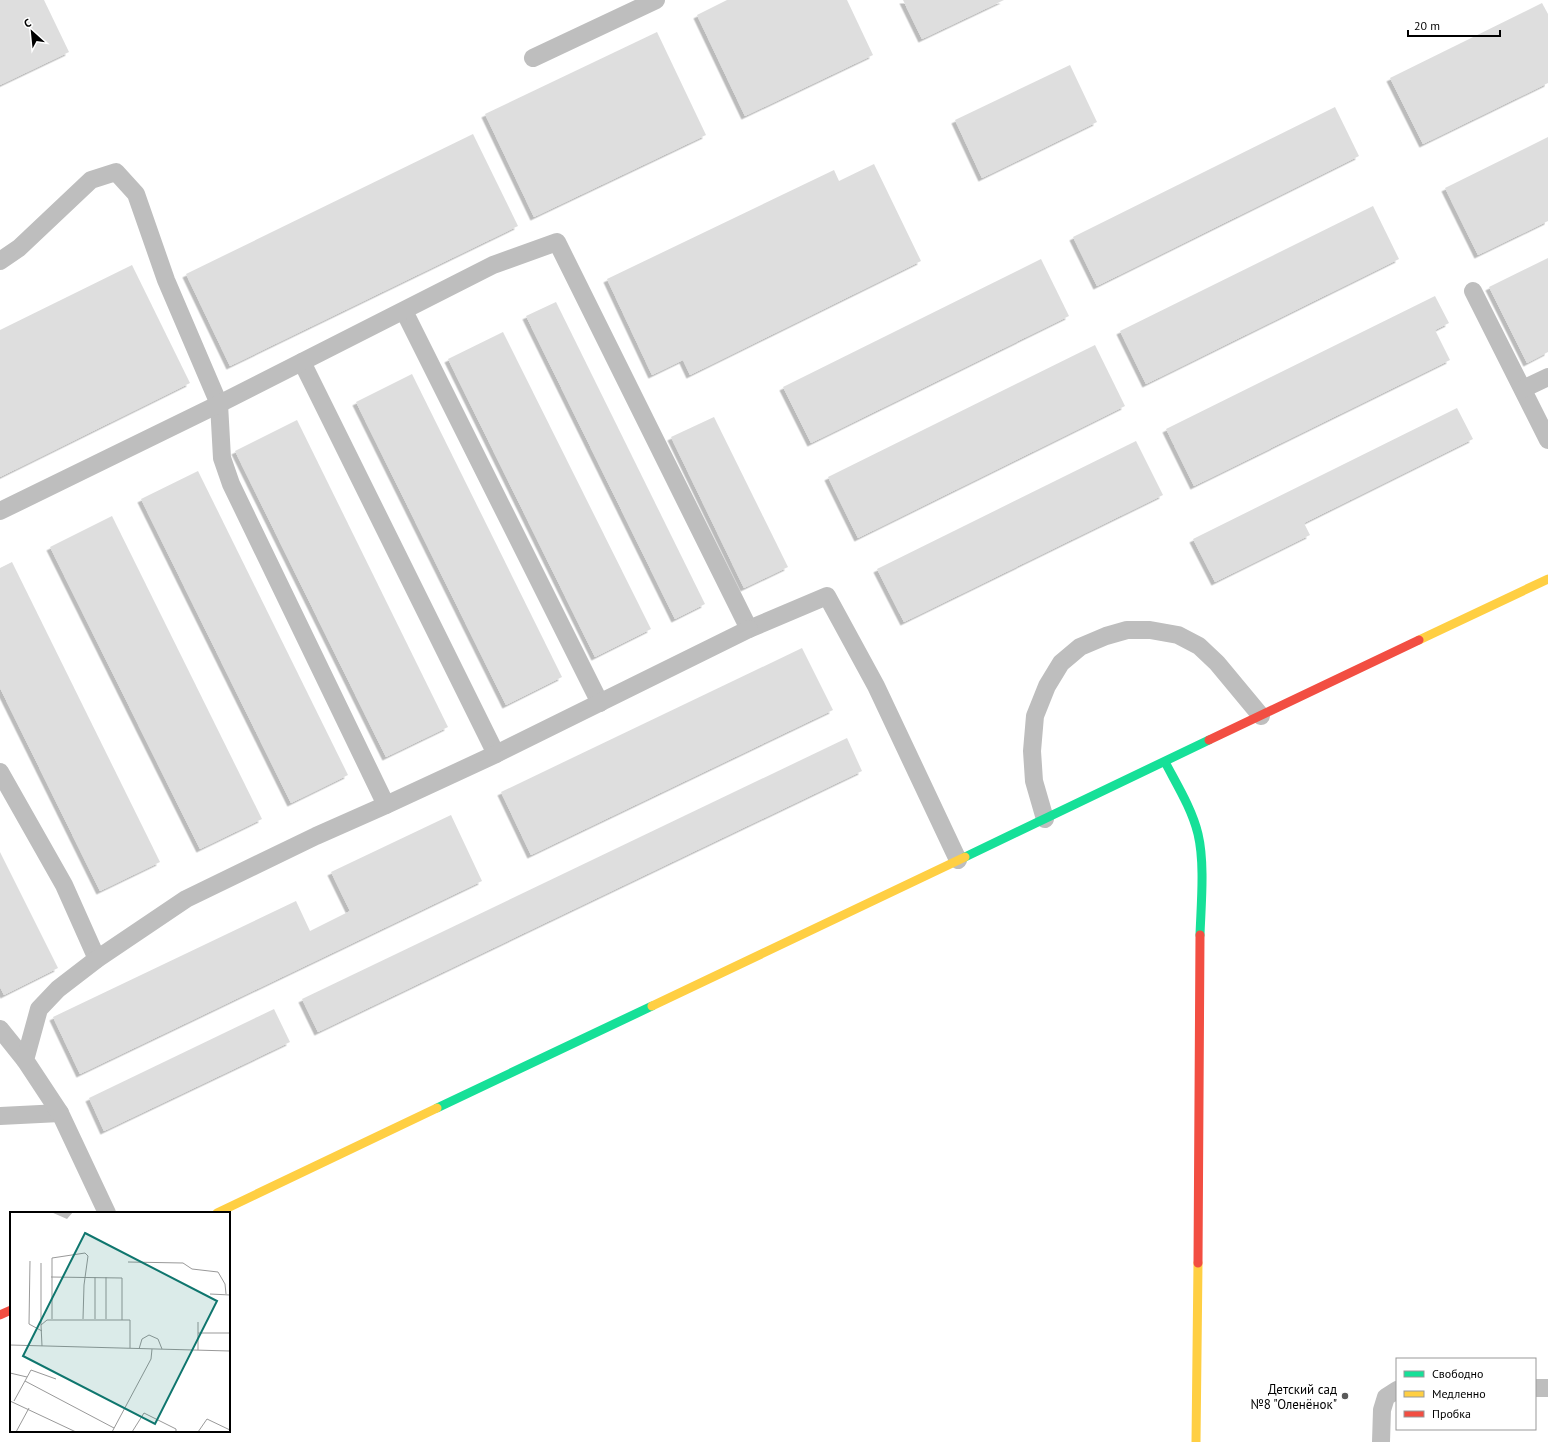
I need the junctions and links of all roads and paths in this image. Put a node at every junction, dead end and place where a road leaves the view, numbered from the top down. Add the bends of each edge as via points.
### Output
1 (656, 0) edge
2 (533, 58) dead end
3 (0, 260) edge
4 (1473, 291) dead end
5 (404, 311) junction
6 (302, 362) junction
7 (1548, 377) edge
8 (1523, 389) junction
9 (219, 404) junction
10 (1548, 440) edge
11 (0, 512) edge
12 (1548, 579) edge
13 (749, 629) junction
14 (600, 703) junction
15 (1261, 716) junction
16 (496, 754) junction
17 (1165, 762) junction
18 (0, 772) edge
19 (386, 806) junction
20 (1045, 819) junction
21 (958, 860) junction
22 (97, 959) junction
23 (0, 1029) edge
24 (25, 1060) junction
25 (60, 1113) junction
26 (0, 1116) edge
27 (107, 1212) edge
28 (218, 1212) edge
29 (10, 1310) edge
30 (0, 1315) edge
31 (1536, 1388) edge
32 (1548, 1388) edge
33 (1396, 1391) edge
34 (1196, 1442) edge
35 (1382, 1442) edge

1 - 2 lane
3 - 9 lane via 19,248 91,180 116,172 136,194 166,280
4 - 8 lane
5 - 6 lane
5 - 13 lane via 493,265 557,242
5 - 14 lane
6 - 9 lane
6 - 16 lane
7 - 8 lane
8 - 10 lane
9 - 11 lane
9 - 19 lane via 222,458 231,484
12 - 15 main road
13 - 14 lane
13 - 21 lane via 827,596 876,686
14 - 16 lane
15 - 17 main road
15 - 20 lane via 1199,646 1178,635 1150,630 1127,630 1080,647 1061,663 1047,686 1035,716 1032,751 1034,781
16 - 19 lane
17 - 20 main road
17 - 34 main road via 1190,810 1198,834 1201,855
18 - 22 lane via 64,885
19 - 22 lane via 316,836 186,899
20 - 21 main road
21 - 28 main road
22 - 24 lane via 58,989 39,1009
23 - 24 lane
24 - 25 lane
25 - 26 lane
25 - 27 lane
29 - 30 main road
31 - 32 lane
33 - 35 lane via 1386,1397 1382,1410

